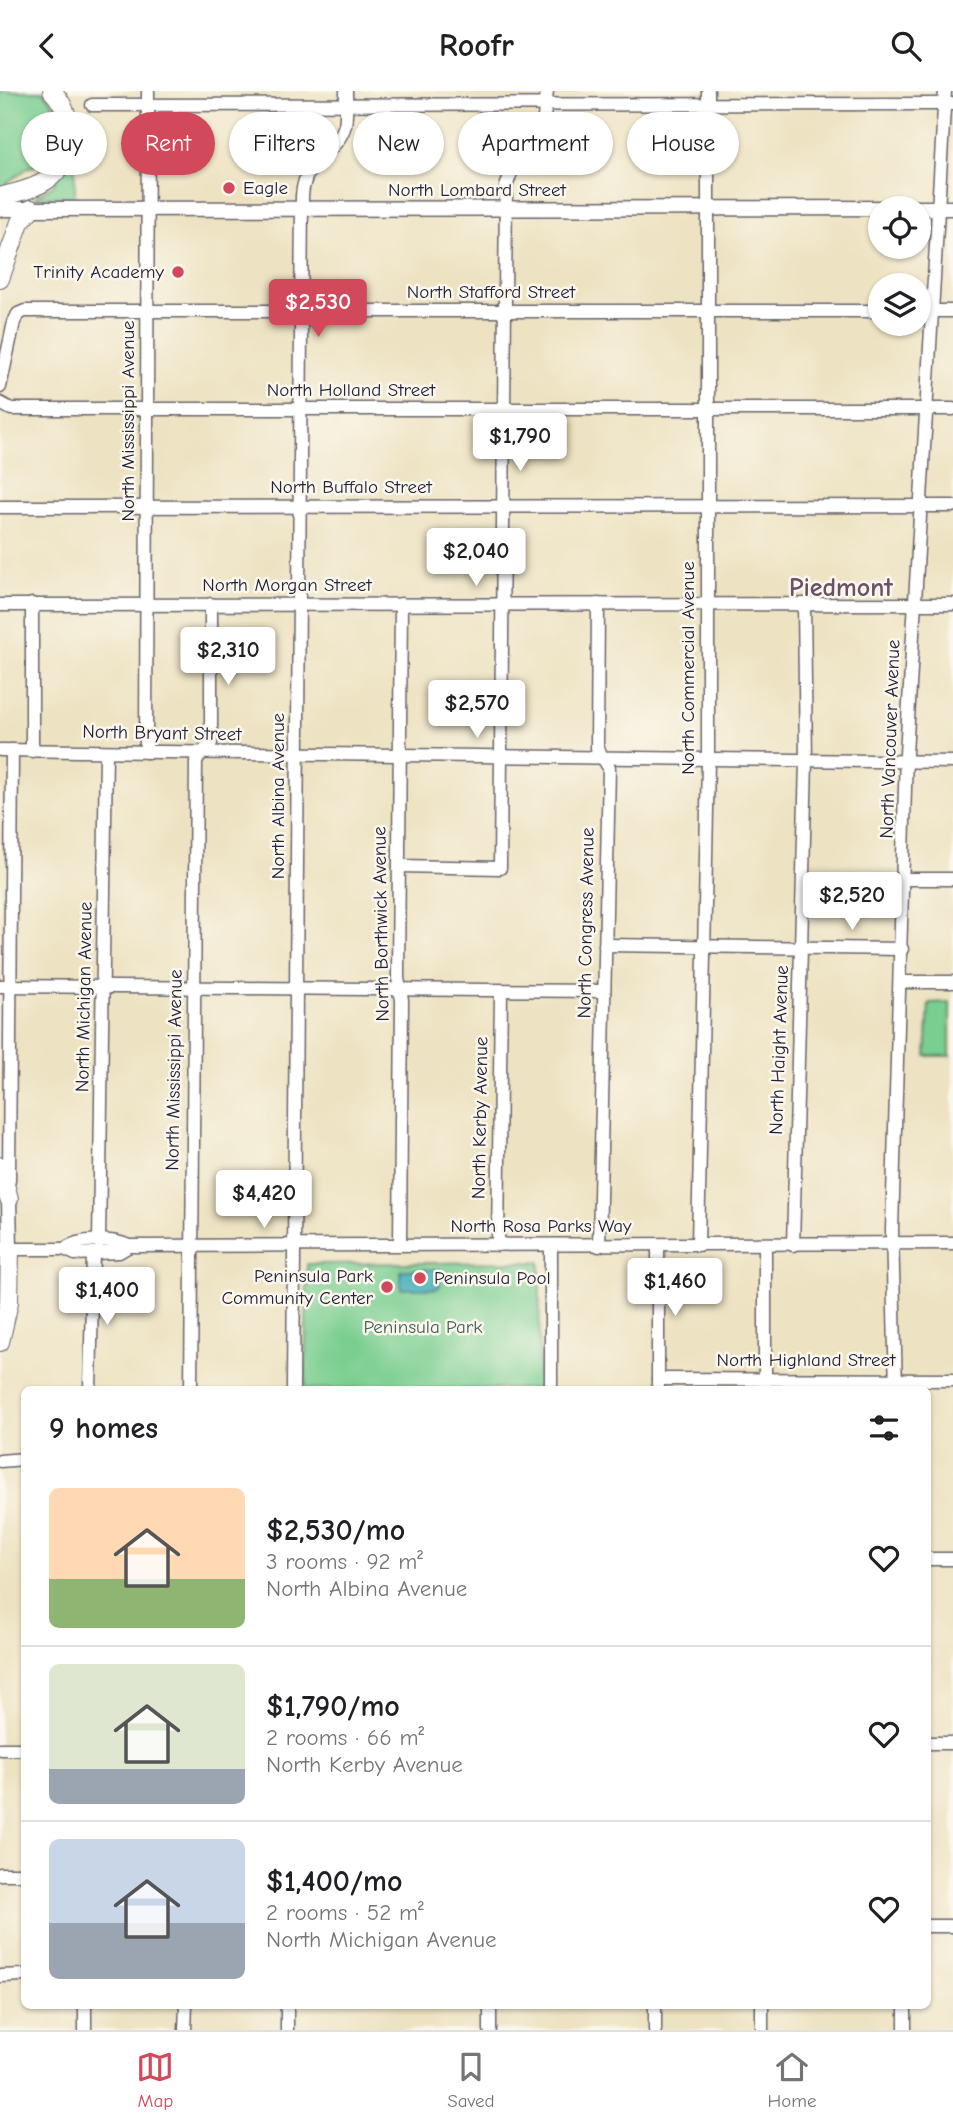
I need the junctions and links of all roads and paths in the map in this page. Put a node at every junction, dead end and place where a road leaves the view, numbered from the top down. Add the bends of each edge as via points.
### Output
1 (52, 91) edge
2 (148, 98) edge
3 (346, 98) edge
4 (547, 98) edge
5 (708, 98) edge
6 (948, 100) edge
7 (92, 105) dead end
8 (0, 197) edge
9 (946, 208) edge
10 (0, 209) edge
11 (30, 209) junction
12 (148, 209) junction
13 (302, 209) junction
14 (505, 209) junction
15 (708, 209) junction
16 (0, 279) edge
17 (148, 311) junction
18 (301, 311) junction
19 (505, 311) junction
20 (708, 311) junction
21 (868, 311) edge
22 (933, 311) junction
23 (953, 311) edge
24 (0, 387) edge
25 (1, 405) edge
26 (147, 409) junction
27 (301, 409) junction
28 (504, 409) junction
29 (708, 409) junction
30 (928, 409) junction
31 (953, 409) edge
32 (921, 506) junction
33 (953, 506) edge
34 (0, 507) edge
35 (147, 507) junction
36 (300, 507) junction
37 (502, 507) junction
38 (708, 507) junction
39 (32, 604) junction
40 (146, 604) junction
41 (211, 604) junction
42 (299, 604) junction
43 (401, 604) junction
44 (502, 604) junction
45 (598, 604) junction
46 (708, 604) junction
47 (804, 604) junction
48 (915, 604) junction
49 (953, 604) edge
50 (0, 605) edge
51 (6, 750) edge
52 (32, 751) junction
53 (146, 752) junction
54 (106, 753) junction
55 (202, 753) junction
56 (298, 754) junction
57 (400, 756) junction
58 (501, 757) junction
59 (603, 759) junction
60 (708, 761) junction
61 (806, 762) junction
62 (906, 762) junction
63 (953, 762) edge
64 (399, 866) junction
65 (904, 879) junction
66 (953, 879) edge
67 (605, 945) junction
68 (704, 947) junction
69 (801, 948) junction
70 (902, 949) junction
71 (901, 982) junction
72 (953, 982) edge
73 (5, 986) edge
74 (104, 987) junction
75 (194, 987) junction
76 (296, 987) junction
77 (400, 989) junction
78 (501, 991) junction
79 (604, 992) junction
80 (0, 1166) edge
81 (9, 1199) junction
82 (892, 1243) junction
83 (953, 1243) edge
84 (400, 1244) junction
85 (192, 1245) junction
86 (498, 1245) junction
87 (698, 1245) junction
88 (765, 1245) junction
89 (793, 1245) junction
90 (294, 1246) junction
91 (551, 1246) junction
92 (599, 1246) junction
93 (659, 1246) junction
94 (96, 1248) junction
95 (5, 1249) edge
96 (0, 1342) edge
97 (953, 1380) edge
98 (658, 1384) edge
99 (765, 1384) edge
100 (896, 1385) edge
101 (90, 1386) edge
102 (191, 1386) edge
103 (293, 1386) edge
104 (551, 1386) edge
105 (21, 1459) edge
106 (1, 1461) edge
107 (931, 1559) edge
108 (953, 1559) edge
109 (931, 1743) edge
110 (953, 1743) edge
111 (0, 1749) edge
112 (21, 1749) edge
113 (0, 1874) edge
114 (21, 1874) edge
115 (931, 1926) edge
116 (953, 1926) edge
117 (21, 1975) edge
118 (0, 1976) edge
119 (85, 2009) edge
120 (186, 2009) edge
121 (287, 2009) edge
122 (490, 2009) edge
123 (655, 2009) edge
124 (762, 2009) edge
125 (905, 2009) edge
126 (85, 2030) edge
127 (186, 2030) edge
128 (287, 2030) edge
129 (490, 2030) edge
130 (655, 2030) edge
131 (762, 2030) edge
132 (905, 2030) edge

1 - 8 highway via 69,126 62,164 37,187
2 - 3 street
2 - 7 street
2 - 12 street, North Mississippi Avenue
3 - 4 street
3 - 13 street, North Albina Avenue via 345,125 339,137 306,174
4 - 5 street
4 - 14 street via 542,135 510,170
5 - 6 street
5 - 15 street, North Commercial Avenue
6 - 9 street, North Vancouver Avenue
9 - 15 main road, North Lombard Street
9 - 22 street, North Vancouver Avenue
10 - 11 main road, North Lombard Street
11 - 12 main road, North Lombard Street
11 - 16 highway via 20,222
12 - 13 main road, North Lombard Street
12 - 17 street, North Mississippi Avenue
13 - 14 main road, North Lombard Street
13 - 18 street, North Albina Avenue
14 - 15 main road, North Lombard Street
14 - 19 street
15 - 20 street, North Commercial Avenue
17 - 18 street, North Stafford Street
17 - 24 street, North Stafford Street via 18,314
17 - 26 street, North Mississippi Avenue
18 - 19 street, North Stafford Street
18 - 27 street, North Albina Avenue
19 - 20 street, North Stafford Street
19 - 28 street
20 - 21 street, North Stafford Street
20 - 29 street, North Commercial Avenue
22 - 23 street
22 - 30 street, North Vancouver Avenue
25 - 26 street, North Holland Street via 11,409
26 - 27 street, North Holland Street
26 - 35 street, North Mississippi Avenue
27 - 28 street, North Holland Street
27 - 36 street, North Albina Avenue
28 - 29 street, North Holland Street
28 - 37 street
29 - 30 street, North Holland Street
29 - 38 street, North Commercial Avenue
30 - 31 street, North Holland Street
30 - 32 street, North Vancouver Avenue
32 - 33 street, North Buffalo Street
32 - 38 street, North Buffalo Street
32 - 48 street, North Vancouver Avenue
34 - 35 street, North Buffalo Street
35 - 36 street, North Buffalo Street
35 - 40 street, North Mississippi Avenue
36 - 37 street, North Buffalo Street
36 - 42 street, North Albina Avenue
37 - 38 street, North Buffalo Street
37 - 44 street
38 - 46 street, North Commercial Avenue
39 - 40 street, North Morgan Street
39 - 50 street, North Morgan Street
39 - 52 street
40 - 41 street, North Morgan Street
40 - 53 street, North Mississippi Avenue
41 - 42 street, North Morgan Street
41 - 55 street, North Mississippi Avenue via 211,743
42 - 43 street, North Morgan Street
42 - 56 street, North Albina Avenue
43 - 44 street, North Morgan Street
43 - 57 street, North Borthwick Avenue
44 - 45 street, North Morgan Street
44 - 58 street
45 - 46 street, North Morgan Street
45 - 59 street, North Congress Avenue via 597,748
46 - 47 street, North Morgan Street
46 - 60 street, North Commercial Avenue
47 - 48 street, North Morgan Street
47 - 61 street, North Haight Avenue
48 - 49 street, North Morgan Street
48 - 62 street, North Vancouver Avenue
51 - 52 street, North Bryant Street
51 - 73 street
52 - 54 street, North Bryant Street
53 - 54 street, North Bryant Street
53 - 55 street, North Bryant Street
54 - 74 street, North Michigan Avenue
55 - 56 street, North Bryant Street
55 - 75 street, North Mississippi Avenue via 196,760
56 - 57 street, North Bryant Street
56 - 76 street, North Albina Avenue
57 - 58 street, North Bryant Street
57 - 64 street, North Borthwick Avenue
58 - 59 street, North Bryant Street
58 - 64 street via 500,868
59 - 60 street, North Bryant Street
59 - 67 street, North Congress Avenue via 609,768
60 - 61 street, North Bryant Street
60 - 68 street, North Commercial Avenue
61 - 62 street, North Bryant Street
61 - 69 street, North Haight Avenue
62 - 63 street, North Bryant Street
62 - 65 street, North Vancouver Avenue
64 - 77 street, North Borthwick Avenue
65 - 66 street
65 - 70 street, North Vancouver Avenue
67 - 68 street
67 - 79 street, North Congress Avenue
68 - 69 street
68 - 87 street, North Commercial Avenue
69 - 70 street
69 - 89 street, North Haight Avenue
70 - 71 street, North Vancouver Avenue
71 - 72 street
71 - 82 street, North Vancouver Avenue
73 - 74 street
73 - 81 street
74 - 75 street
74 - 94 street, North Michigan Avenue
75 - 76 street
75 - 85 street, North Mississippi Avenue
76 - 77 street
76 - 90 street, North Albina Avenue
77 - 78 street
77 - 84 street, North Borthwick Avenue
78 - 79 street
78 - 86 street, North Kerby Avenue
79 - 92 street, North Congress Avenue
80 - 81 highway
81 - 95 main road
82 - 83 street, North Rosa Parks Way
82 - 89 street, North Rosa Parks Way
82 - 100 street, North Vancouver Avenue
84 - 86 street, North Rosa Parks Way
84 - 90 street, North Rosa Parks Way
85 - 90 street, North Rosa Parks Way
85 - 94 street, North Rosa Parks Way via 129,1247 120,1242
85 - 102 street, North Mississippi Avenue
86 - 91 street, North Rosa Parks Way
87 - 88 street, North Rosa Parks Way
87 - 93 street, North Rosa Parks Way
88 - 89 street, North Rosa Parks Way
88 - 99 street
90 - 103 street, North Albina Avenue
91 - 92 street, North Rosa Parks Way
91 - 104 street
92 - 93 street, North Rosa Parks Way
93 - 98 street
94 - 95 street, North Rosa Parks Way via 74,1242 64,1249
94 - 101 street, North Michigan Avenue
95 - 96 highway via 9,1302
97 - 100 street, North Highland Street
98 - 99 street, North Highland Street
99 - 100 street, North Highland Street
105 - 106 street
107 - 108 street
109 - 110 street
111 - 112 street
113 - 114 street
115 - 116 street
117 - 118 street
119 - 126 street
120 - 127 street
121 - 128 street
122 - 129 street
123 - 130 street
124 - 131 street
125 - 132 street

